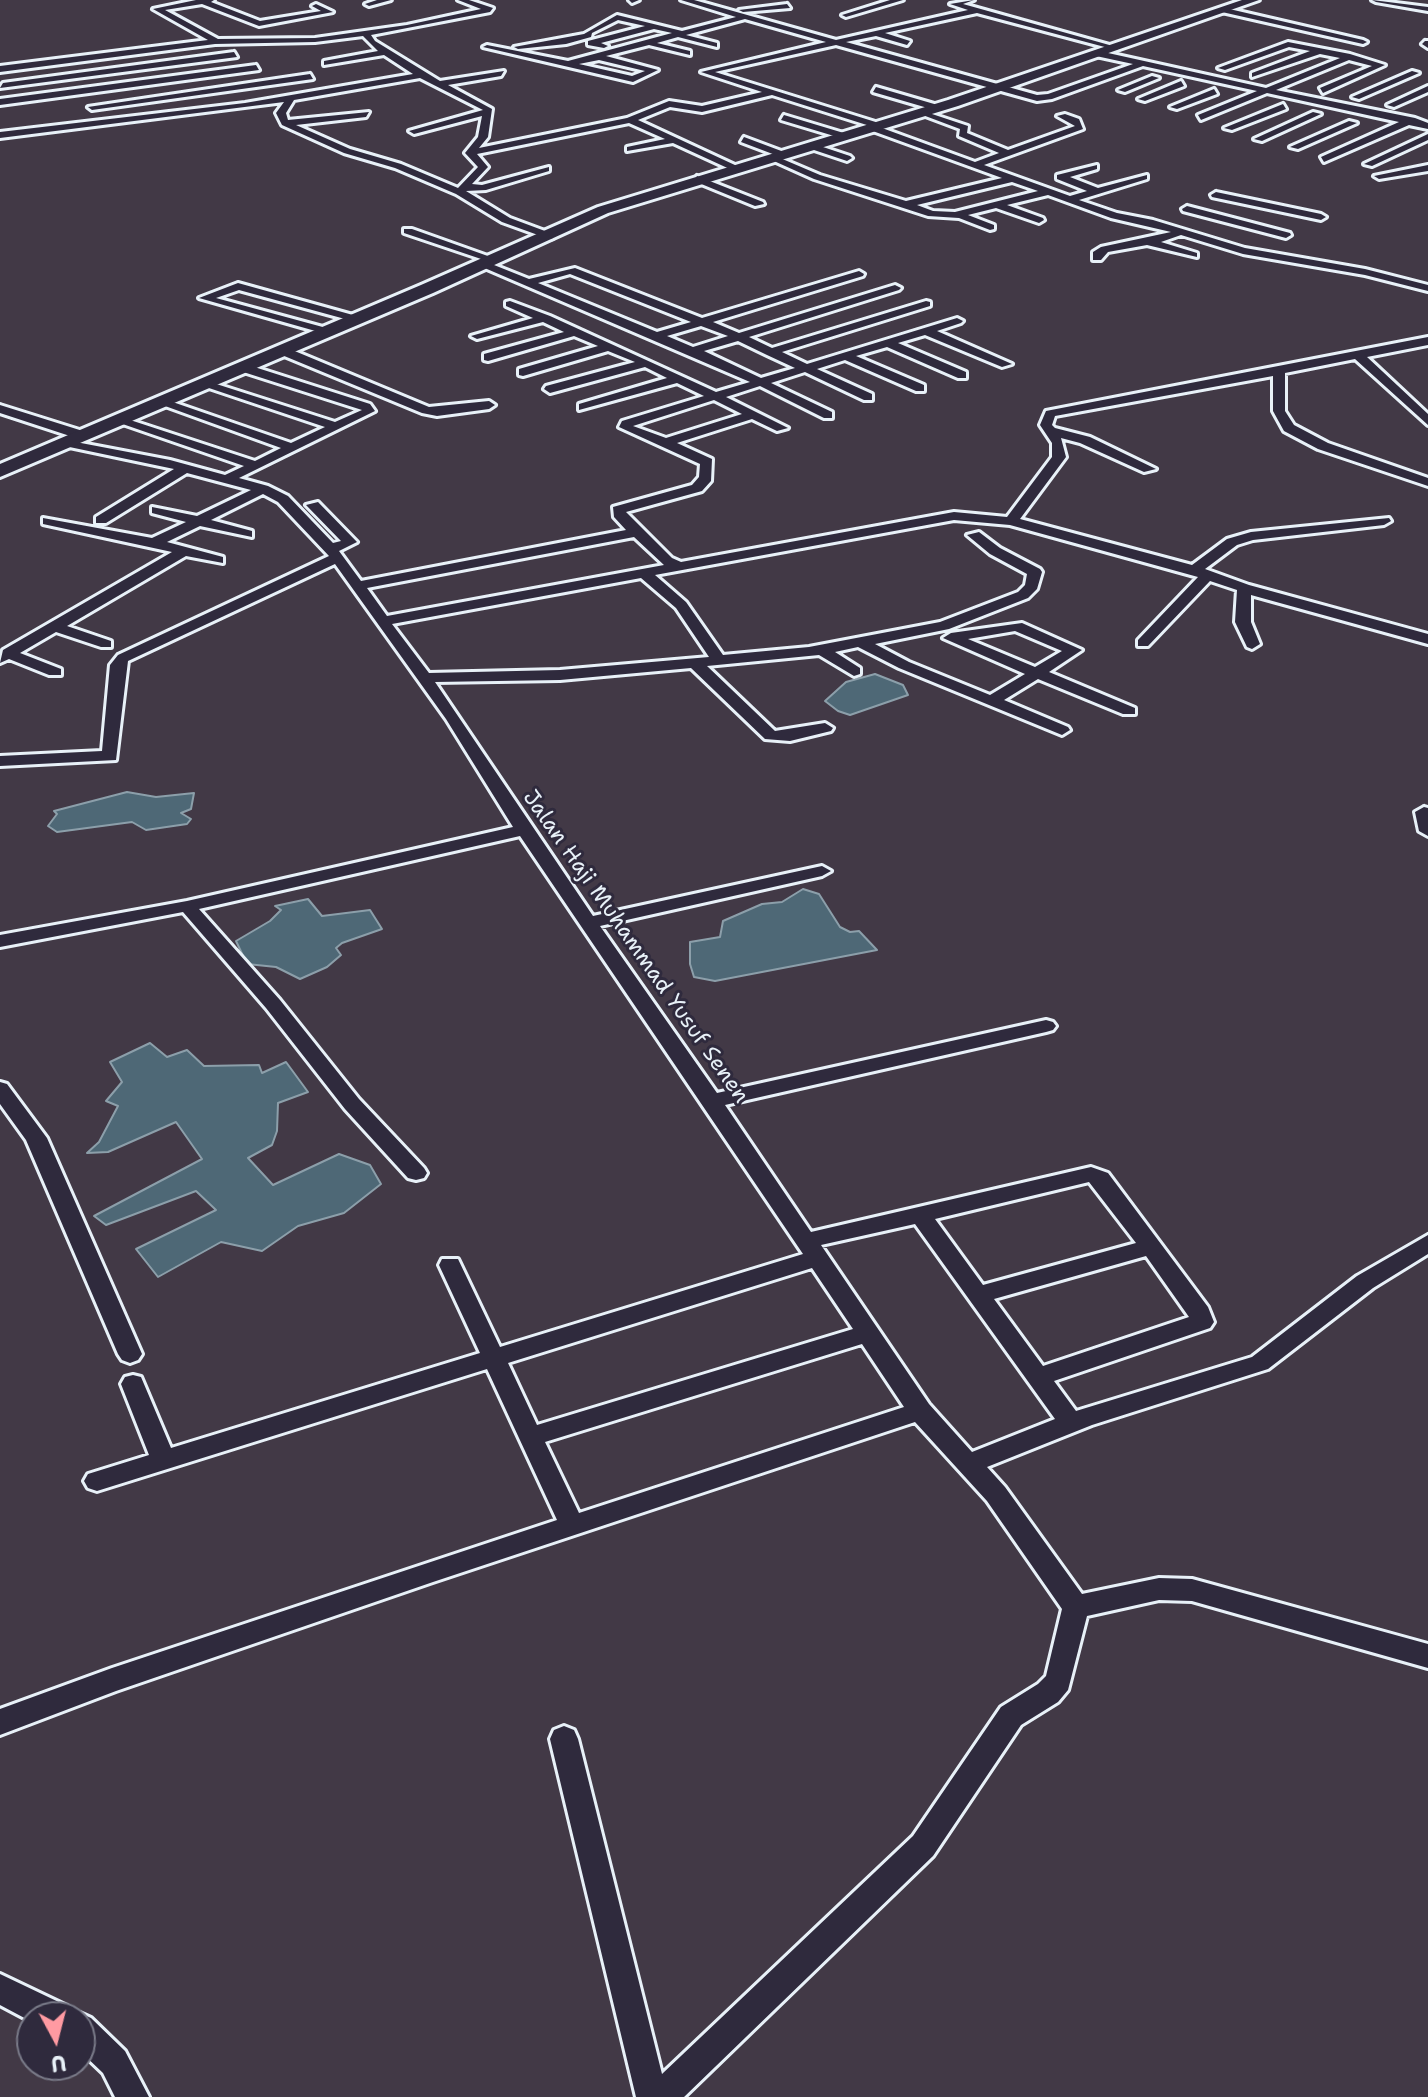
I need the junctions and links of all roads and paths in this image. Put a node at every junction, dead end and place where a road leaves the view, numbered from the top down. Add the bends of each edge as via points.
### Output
1 (387, 0) edge
2 (462, 0) edge
3 (685, 0) edge
4 (899, 0) edge
5 (943, 0) edge
6 (970, 0) edge
7 (1253, 0) edge
8 (207, 1) edge
9 (1371, 1) edge
10 (750, 2) dead end
11 (369, 4) dead end
12 (954, 4) junction
13 (316, 6) dead end
14 (787, 6) dead end
15 (719, 7) edge
16 (1428, 9) edge
17 (976, 10) junction
18 (1225, 10) junction
19 (476, 13) junction
20 (846, 15) dead end
21 (746, 17) junction
22 (487, 19) dead end
23 (1287, 23) junction
24 (656, 26) junction
25 (876, 33) junction
26 (1298, 33) dead end
27 (681, 34) junction
28 (369, 38) junction
29 (216, 41) junction
30 (837, 42) junction
31 (1363, 42) dead end
32 (591, 43) junction
33 (650, 43) junction
34 (907, 43) dead end
35 (83, 44) dead end
36 (714, 45) dead end
37 (385, 47) junction
38 (487, 47) dead end
39 (1116, 48) junction
40 (620, 50) junction
41 (1321, 50) junction
42 (506, 51) junction
43 (687, 53) dead end
44 (1099, 54) junction
45 (234, 55) junction
46 (99, 56) junction
47 (539, 57) junction
48 (595, 57) junction
49 (1350, 57) junction
50 (659, 60) dead end
51 (327, 63) dead end
52 (1144, 63) junction
53 (568, 64) junction
54 (1381, 65) junction
55 (256, 68) junction
56 (1222, 68) junction
57 (0, 69) edge
58 (1122, 71) junction
59 (1181, 71) junction
60 (293, 72) dead end
61 (501, 73) dead end
62 (1415, 73) junction
63 (421, 75) junction
64 (1255, 75) junction
65 (265, 76) junction
66 (1428, 76) edge
67 (310, 77) dead end
68 (960, 77) junction
69 (1155, 78) junction
70 (1288, 82) junction
71 (273, 83) junction
72 (939, 83) dead end
73 (438, 84) junction
74 (1181, 84) junction
75 (3, 86) dead end
76 (997, 88) junction
77 (1428, 89) edge
78 (340, 90) junction
79 (876, 90) dead end
80 (1122, 90) dead end
81 (1323, 90) junction
82 (1268, 91) junction
83 (1214, 92) junction
84 (771, 93) junction
85 (1356, 97) junction
86 (355, 98) dead end
87 (290, 99) junction
88 (1142, 99) dead end
89 (1246, 99) junction
90 (948, 100) junction
91 (0, 102) edge
92 (1391, 105) junction
93 (92, 107) dead end
94 (1174, 107) dead end
95 (1283, 107) junction
96 (871, 108) dead end
97 (1416, 110) dead end
98 (488, 112) junction
99 (1428, 113) edge
100 (366, 114) dead end
101 (846, 116) junction
102 (1062, 116) dead end
103 (1201, 117) dead end
104 (1326, 117) junction
105 (784, 118) dead end
106 (630, 120) junction
107 (1408, 122) junction
108 (285, 123) junction
109 (1352, 123) junction
110 (1428, 126) edge
111 (876, 127) junction
112 (1229, 128) dead end
113 (1388, 130) junction
114 (414, 131) dead end
115 (0, 135) edge
116 (844, 136) junction
117 (1259, 139) dead end
118 (1427, 139) edge
119 (744, 140) dead end
120 (671, 141) junction
121 (811, 146) junction
122 (1295, 147) dead end
123 (630, 149) dead end
124 (470, 153) junction
125 (1009, 154) junction
126 (776, 156) junction
127 (847, 158) dead end
128 (1324, 159) dead end
129 (1369, 164) dead end
130 (975, 165) junction
131 (1094, 167) dead end
132 (734, 168) junction
133 (1428, 168) edge
134 (546, 169) dead end
135 (1402, 172) junction
136 (1379, 176) dead end
137 (1428, 176) edge
138 (1144, 177) dead end
139 (697, 179) junction
140 (1011, 179) junction
141 (1244, 187) dead end
142 (462, 189) junction
143 (1047, 192) junction
144 (1100, 192) junction
145 (1216, 195) junction
146 (1067, 200) junction
147 (759, 204) dead end
148 (906, 204) junction
149 (995, 204) junction
150 (1177, 213) junction
151 (958, 215) junction
152 (1321, 217) dead end
153 (1039, 220) dead end
154 (1149, 222) junction
155 (990, 227) dead end
156 (408, 231) dead end
157 (1181, 231) junction
158 (1286, 235) dead end
159 (549, 236) junction
160 (1149, 242) junction
161 (1193, 255) dead end
162 (1097, 258) dead end
163 (489, 262) junction
164 (859, 274) dead end
165 (529, 282) junction
166 (895, 288) dead end
167 (1428, 288) edge
168 (793, 295) junction
169 (636, 297) junction
170 (623, 301) dead end
171 (510, 304) dead end
172 (926, 304) dead end
173 (610, 305) dead end
174 (829, 308) junction
175 (598, 310) junction
176 (356, 319) junction
177 (551, 321) junction
178 (702, 321) junction
179 (957, 321) dead end
180 (865, 323) junction
181 (326, 331) junction
182 (927, 331) junction
183 (576, 332) junction
184 (477, 336) dead end
185 (657, 336) junction
186 (737, 336) junction
187 (901, 339) junction
188 (643, 340) dead end
189 (1428, 341) edge
190 (888, 343) junction
191 (629, 344) dead end
192 (612, 348) junction
193 (281, 350) junction
194 (693, 351) junction
195 (771, 352) junction
196 (846, 356) junction
197 (1359, 356) junction
198 (488, 357) dead end
199 (646, 363) junction
200 (1006, 364) dead end
201 (241, 367) junction
202 (804, 369) junction
203 (1279, 371) junction
204 (523, 372) dead end
205 (962, 375) dead end
206 (680, 378) junction
207 (760, 382) junction
208 (203, 384) junction
209 (920, 388) dead end
210 (550, 389) dead end
211 (717, 396) junction
212 (868, 397) dead end
213 (160, 402) junction
214 (489, 405) dead end
215 (583, 407) dead end
216 (0, 409) edge
217 (754, 414) junction
218 (828, 415) dead end
219 (117, 420) junction
220 (1428, 421) edge
221 (334, 426) junction
222 (782, 428) dead end
223 (1050, 431) junction
224 (73, 438) junction
225 (666, 442) junction
226 (290, 447) junction
227 (255, 465) junction
228 (185, 468) junction
229 (1149, 469) dead end
230 (0, 471) edge
231 (229, 478) junction
232 (1428, 482) edge
233 (263, 489) junction
234 (313, 505) dead end
235 (157, 510) dead end
236 (101, 520) dead end
237 (199, 520) junction
238 (48, 521) dead end
239 (1011, 521) junction
240 (1384, 521) dead end
241 (637, 532) junction
242 (247, 534) dead end
243 (974, 535) dead end
244 (154, 543) junction
245 (184, 551) junction
246 (334, 553) junction
247 (218, 560) dead end
248 (681, 567) junction
249 (1201, 572) junction
250 (646, 575) junction
251 (357, 586) junction
252 (1244, 588) junction
253 (382, 621) junction
254 (56, 627) junction
255 (929, 629) junction
256 (951, 638) junction
257 (1428, 639) edge
258 (862, 643) junction
259 (1143, 643) dead end
260 (106, 644) dead end
261 (1252, 644) dead end
262 (822, 650) junction
263 (4, 656) edge
264 (718, 659) junction
265 (693, 661) junction
266 (854, 671) dead end
267 (55, 672) dead end
268 (1038, 674) junction
269 (424, 678) junction
270 (993, 700) junction
271 (1129, 711) dead end
272 (825, 728) dead end
273 (1062, 730) dead end
274 (0, 761) edge
275 (1424, 812) dead end
276 (524, 830) junction
277 (1428, 831) edge
278 (822, 871) dead end
279 (187, 906) junction
280 (589, 923) junction
281 (0, 941) edge
282 (1046, 1026) dead end
283 (0, 1089) edge
284 (712, 1101) junction
285 (416, 1173) dead end
286 (920, 1215) junction
287 (1428, 1243) edge
288 (1151, 1247) junction
289 (811, 1250) junction
290 (450, 1265) dead end
291 (979, 1295) junction
292 (868, 1333) junction
293 (130, 1354) dead end
294 (494, 1358) junction
295 (1038, 1377) junction
296 (133, 1384) dead end
297 (920, 1411) junction
298 (1071, 1423) junction
299 (531, 1437) junction
300 (164, 1461) junction
301 (970, 1463) junction
302 (97, 1481) dead end
303 (573, 1527) junction
304 (1076, 1607) junction
305 (1428, 1656) edge
306 (0, 1722) edge
307 (564, 1739) dead end
308 (0, 1989) edge
309 (24, 2001) edge
310 (96, 2045) edge
311 (133, 2097) edge
312 (652, 2097) edge
313 (661, 2097) edge

1 - 11 street
2 - 19 street via 489,9
3 - 15 street
4 - 20 street
5 - 12 street
6 - 12 street
7 - 18 street
8 - 13 street via 259,24 329,12
8 - 29 street via 157,9
9 - 16 street
10 - 15 street
12 - 17 street
14 - 15 street
15 - 21 street
17 - 25 street
17 - 39 street
18 - 23 street
18 - 39 street
19 - 22 street
19 - 28 street
21 - 27 street
21 - 30 street
23 - 26 street via 1281,28
23 - 31 street
24 - 27 street
24 - 32 street
24 - 42 street via 613,17 588,35
25 - 30 street
25 - 34 street
27 - 33 street
27 - 36 street
28 - 29 street
28 - 37 street
29 - 45 street
29 - 46 street
30 - 68 street
30 - 84 street via 705,72
32 - 40 street
32 - 47 street
33 - 40 street
33 - 43 street
35 - 46 street
37 - 51 street
37 - 63 street
38 - 42 street
39 - 44 street
40 - 48 street
40 - 50 street
41 - 49 street
41 - 56 street via 1285,45
41 - 64 street
42 - 47 street
44 - 52 street
44 - 76 street
45 - 55 street
45 - 75 street
46 - 57 street
47 - 53 street
48 - 53 street
48 - 53 street via 654,70 633,79
49 - 54 street
49 - 70 street
52 - 58 street
52 - 59 street
54 - 62 street
54 - 81 street
55 - 65 street
55 - 91 street
56 - 59 street via 1205,64
56 - 64 street
58 - 69 street
58 - 76 street via 1046,98
59 - 82 street
60 - 65 street
61 - 73 street
62 - 66 street
62 - 85 street
63 - 73 street
63 - 78 street
64 - 70 street
65 - 71 street
67 - 71 street
68 - 72 street
68 - 76 street
69 - 74 street
69 - 80 street
70 - 81 street
70 - 82 street
71 - 87 street
71 - 93 street
73 - 98 street via 485,105
74 - 83 street
74 - 88 street
76 - 90 street
77 - 92 street
78 - 86 street
78 - 87 street
79 - 90 street
81 - 85 street
82 - 89 street
82 - 107 street
83 - 89 street
83 - 94 street
84 - 101 street
84 - 106 street via 706,109 669,104
85 - 92 street
87 - 108 street via 281,113
87 - 115 street
89 - 95 street
89 - 103 street
90 - 111 street
90 - 125 street via 966,129 962,134
92 - 97 street
95 - 104 street
95 - 112 street
96 - 101 street
98 - 114 street
98 - 124 street via 483,137
99 - 107 street
100 - 108 street
101 - 111 street
102 - 125 street via 1080,127
104 - 109 street
104 - 117 street
105 - 116 street
106 - 120 street
106 - 124 street
107 - 110 street
107 - 113 street
108 - 142 street via 347,151
109 - 113 street
109 - 122 street
111 - 116 street
111 - 130 street
113 - 128 street
116 - 121 street
118 - 129 street
119 - 126 street
120 - 123 street
120 - 132 street
121 - 126 street
121 - 127 street
124 - 142 street via 483,167
125 - 130 street
126 - 132 street
126 - 148 street via 817,177
130 - 140 street
131 - 144 street via 1060,177
132 - 139 street
133 - 135 street
134 - 142 street
135 - 136 street
135 - 137 street
138 - 144 street
139 - 147 street
139 - 159 street via 603,210
140 - 143 street
140 - 148 street
141 - 145 street
142 - 159 street via 506,220
143 - 146 street
143 - 149 street
144 - 146 street
145 - 150 street
145 - 152 street
146 - 154 street
148 - 151 street via 932,214
149 - 151 street
149 - 153 street
150 - 154 street
150 - 158 street
151 - 155 street
154 - 157 street
156 - 163 street
157 - 160 street
157 - 167 street via 1243,251
159 - 163 street
160 - 161 street
160 - 162 street via 1105,249
163 - 165 street
163 - 176 street
164 - 168 street
165 - 169 street via 571,270
165 - 175 street
166 - 174 street
168 - 174 street
168 - 178 street
169 - 170 street
169 - 178 street
171 - 177 street
172 - 180 street
173 - 175 street
174 - 180 street
174 - 186 street
175 - 177 street
175 - 185 street
176 - 181 street
176 - 181 street via 238,286 205,298
177 - 183 street
177 - 184 street
178 - 185 street
178 - 186 street
179 - 182 street
180 - 187 street
180 - 195 street
181 - 193 street
182 - 187 street
182 - 200 street
183 - 192 street
183 - 198 street
185 - 188 street
185 - 194 street
186 - 194 street
186 - 195 street
187 - 190 street
189 - 197 street
190 - 196 street
190 - 205 street
191 - 192 street
192 - 199 street
192 - 204 street
193 - 201 street
193 - 214 street via 426,410
194 - 207 street
195 - 202 street
196 - 202 street
196 - 209 street
197 - 203 street
197 - 220 street
199 - 206 street
199 - 210 street
201 - 208 street
201 - 221 street via 369,409
202 - 207 street
202 - 212 street
203 - 223 street via 1075,407 1050,414
203 - 232 street via 1279,411 1289,428 1323,446
206 - 211 street
206 - 215 street
207 - 211 street
207 - 218 street
208 - 213 street
208 - 221 street
211 - 217 street
211 - 225 street via 624,426
213 - 219 street
213 - 226 street
216 - 224 street, Jalan Haji Muhammad Yusuf Senen
217 - 222 street
217 - 225 street
219 - 224 street
219 - 227 street
221 - 226 street
223 - 229 street via 1085,440
223 - 239 street via 1059,457
224 - 228 street, Jalan Haji Muhammad Yusuf Senen
224 - 230 street
225 - 241 street via 707,462 706,478 677,496 621,508 621,517
226 - 227 street
227 - 231 street
228 - 231 street, Jalan Haji Muhammad Yusuf Senen
228 - 236 street
231 - 233 street, Jalan Haji Muhammad Yusuf Senen
233 - 237 street
233 - 246 street, Jalan Haji Muhammad Yusuf Senen via 283,499
234 - 246 street via 350,542
235 - 237 street
237 - 242 street
237 - 244 street
238 - 244 street
239 - 248 street via 944,516
239 - 249 street
240 - 249 street via 1251,536 1232,542
241 - 248 street via 667,561
241 - 251 street
243 - 255 street via 1035,572 1032,586 1023,595
244 - 245 street
245 - 247 street
245 - 254 street
246 - 251 street, Jalan Haji Muhammad Yusuf Senen
246 - 274 street via 123,658 118,665 110,756
248 - 250 street
249 - 252 street
249 - 259 street
250 - 253 street
250 - 264 street via 681,605
251 - 253 street, Jalan Haji Muhammad Yusuf Senen
252 - 257 street
252 - 261 street via 1243,622
253 - 269 street, Jalan Haji Muhammad Yusuf Senen
254 - 260 street
254 - 263 street
255 - 256 street
255 - 258 street
256 - 268 street
256 - 268 street via 1017,626 1074,650
258 - 262 street
258 - 270 street
262 - 264 street
262 - 266 street
263 - 267 street
264 - 265 street
265 - 269 street via 560,675
265 - 272 street via 771,736
268 - 270 street
268 - 271 street
269 - 276 street, Jalan Haji Muhammad Yusuf Senen
270 - 273 street
275 - 277 street
276 - 279 street
276 - 280 street, Jalan Haji Muhammad Yusuf Senen
278 - 280 street
279 - 281 street
279 - 285 street
280 - 284 street, Jalan Haji Muhammad Yusuf Senen
282 - 284 street
283 - 293 street via 36,1138
284 - 289 street, Jalan Haji Muhammad Yusuf Senen
286 - 288 street via 1091,1174 1100,1178
286 - 289 street
286 - 291 street
287 - 298 street via 1365,1282 1260,1363
288 - 291 street
288 - 295 street via 1202,1322
289 - 292 street, Jalan Haji Muhammad Yusuf Senen
289 - 294 street
290 - 294 street
291 - 295 street
292 - 297 street, Jalan Haji Muhammad Yusuf Senen
292 - 299 street
294 - 299 street
294 - 300 street
295 - 298 street
296 - 300 street
297 - 301 street, Jalan Haji Muhammad Yusuf Senen
297 - 303 street
298 - 301 street
299 - 303 street
300 - 302 street
301 - 304 street, Jalan Haji Muhammad Yusuf Senen
303 - 306 street
304 - 305 street via 1159,1589 1192,1590
304 - 313 street via 1058,1681 1011,1716 923,1846
307 - 312 street
308 - 309 street
310 - 311 street via 114,2062

